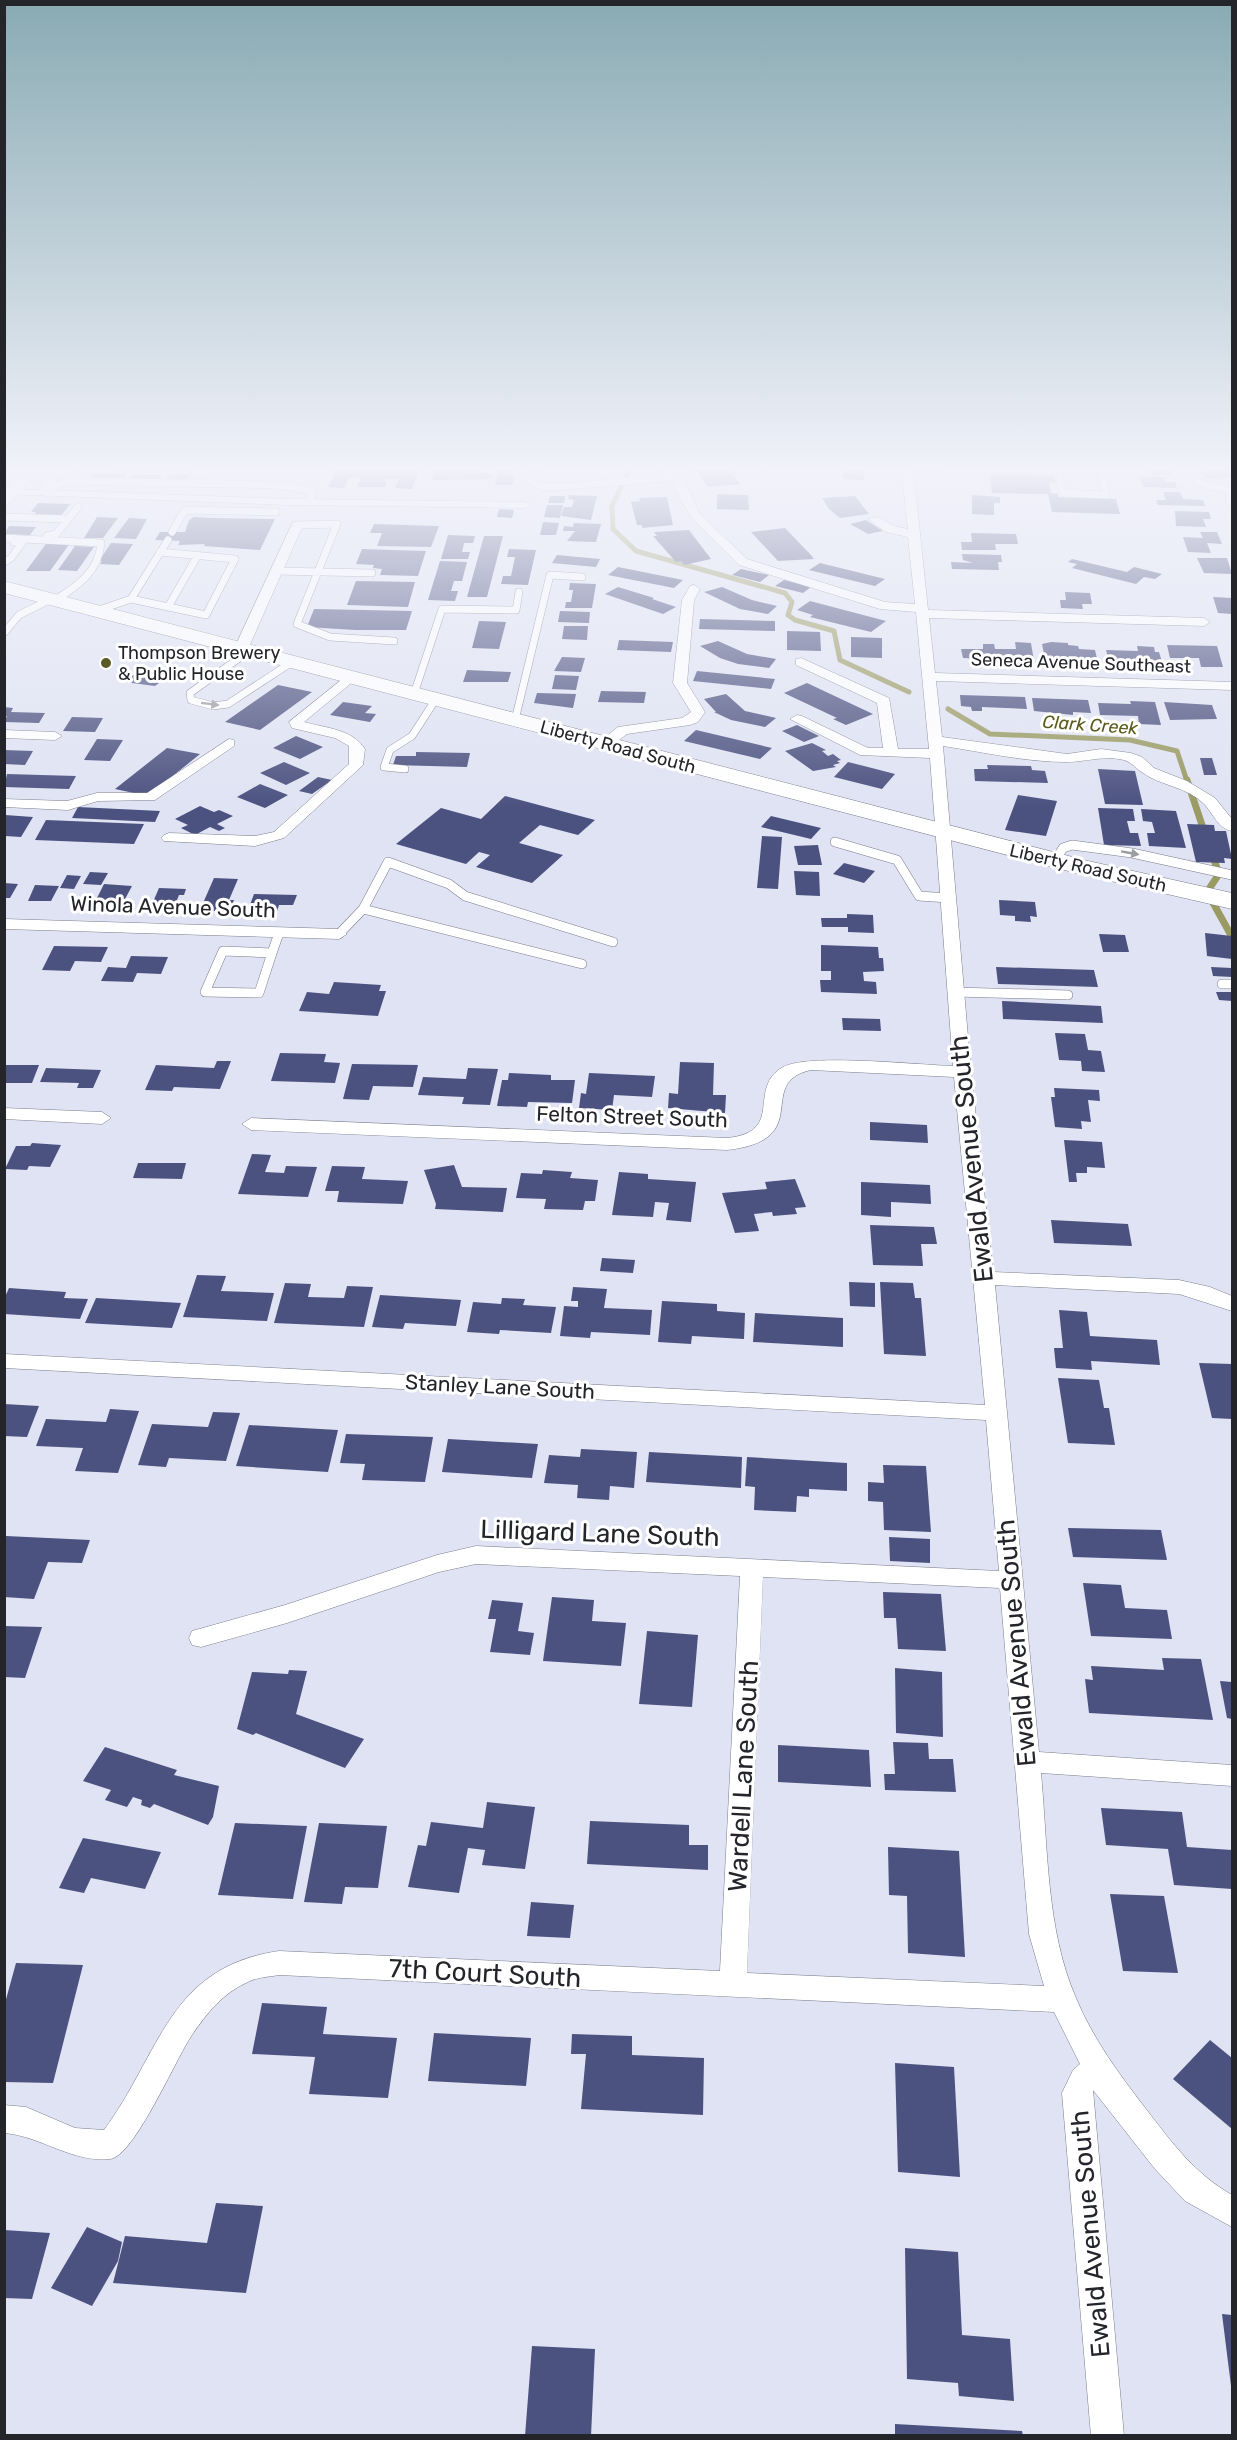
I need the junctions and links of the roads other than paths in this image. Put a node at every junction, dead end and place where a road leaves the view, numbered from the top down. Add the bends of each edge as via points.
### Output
1 (84, 580) edge
2 (143, 580) edge
3 (184, 580) edge
4 (224, 580) edge
5 (273, 580) edge
6 (314, 580) edge
7 (549, 580) edge
8 (799, 580) edge
9 (918, 580) edge
10 (4, 587) edge
11 (694, 589) dead end
12 (519, 592) dead end
13 (53, 599) junction
14 (131, 599) junction
15 (168, 607) junction
16 (96, 611) junction
17 (921, 611) junction
18 (1204, 622) dead end
19 (4, 633) edge
20 (394, 641) dead end
21 (245, 650) junction
22 (292, 662) junction
23 (801, 662) dead end
24 (350, 677) junction
25 (928, 677) junction
26 (1233, 686) edge
27 (425, 696) junction
28 (515, 720) junction
29 (797, 720) dead end
30 (4, 734) edge
31 (55, 736) dead end
32 (229, 743) dead end
33 (605, 744) junction
34 (936, 747) junction
35 (891, 753) junction
36 (405, 769) dead end
37 (4, 803) edge
38 (1233, 827) edge
39 (942, 832) junction
40 (169, 838) dead end
41 (836, 842) dead end
42 (1063, 853) junction
43 (1233, 874) edge
44 (948, 898) junction
45 (1232, 899) edge
46 (363, 909) junction
47 (4, 924) edge
48 (279, 933) junction
49 (339, 934) joint
50 (613, 942) dead end
51 (273, 953) junction
52 (582, 964) dead end
53 (1222, 984) dead end
54 (1233, 984) edge
55 (955, 992) junction
56 (1068, 995) dead end
57 (962, 1072) junction
58 (4, 1113) edge
59 (102, 1118) dead end
60 (251, 1124) dead end
61 (984, 1278) junction
62 (1233, 1304) edge
63 (4, 1361) edge
64 (995, 1413) junction
65 (752, 1567) junction
66 (1010, 1580) junction
67 (201, 1638) dead end
68 (1028, 1762) junction
69 (1233, 1775) edge
70 (733, 1986) junction
71 (1062, 2000) junction
72 (1097, 2068) junction
73 (4, 2119) edge
74 (1233, 2212) edge
75 (1108, 2436) edge

1 - 13 lane
2 - 14 lane
3 - 15 lane
4 - 15 lane via 206,615
5 - 21 street
6 - 20 lane via 297,624 305,631 353,640
7 - 28 lane
8 - 17 street via 884,606
9 - 17 street, Ewald Avenue South
10 - 13 main road, Liberty Road South
11 - 33 street via 688,600 680,680 698,712 685,722 623,730
12 - 27 lane via 516,610 442,609
13 - 16 main road, Liberty Road South
13 - 19 lane via 19,615
14 - 15 lane
14 - 16 lane
16 - 21 main road, Liberty Road South
17 - 18 street
17 - 25 street, Ewald Avenue South
21 - 22 main road, Liberty Road South
21 -> 22 lane via 190,693 191,700 213,706 228,704
22 - 24 main road, Liberty Road South
23 - 35 street via 884,700
24 - 27 main road, Liberty Road South
24 - 40 street via 296,722 348,738 358,749 356,765 284,833 255,841
25 - 26 street, Seneca Avenue Southeast
25 - 34 street, Ewald Avenue South
27 - 28 main road, Liberty Road South
27 - 36 lane via 412,736 390,750 384,767
28 - 33 main road, Liberty Road South
29 - 35 street via 865,752
30 - 31 street
32 - 37 street via 150,797 97,797 68,806
33 - 39 main road, Liberty Road South
34 - 35 street
34 - 38 street via 1066,758 1113,753 1137,760 1149,771 1210,801
34 - 39 street, Ewald Avenue South
39 - 42 main road, Liberty Road South
39 - 44 street, Ewald Avenue South
41 - 44 lane via 897,860 919,896
42 -> 43 lane via 1132,853
42 - 45 main road, Liberty Road South
44 - 55 street, Ewald Avenue South
46 - 49 lane
46 - 50 lane via 388,862 449,884 465,896
46 - 52 lane
47 - 48 street, Winola Avenue South
48 - 49 street, Winola Avenue South
48 - 51 lane
51 - 51 lane via 258,993 205,992 223,951
53 - 54 lane
55 - 56 lane
55 - 57 street, Ewald Avenue South
57 - 60 street, Felton Street South via 793,1067 780,1074 774,1085 773,1116 766,1130 750,1141 727,1144
57 - 61 street, Ewald Avenue South
58 - 59 street
61 - 62 street via 1179,1287
61 - 64 street, Ewald Avenue South
63 - 64 street, Stanley Lane South
64 - 66 street, Ewald Avenue South
65 - 66 street, Lilligard Lane South
65 - 67 street, Lilligard Lane South via 476,1555
65 - 70 street, Wardell Lane South
66 - 68 street, Ewald Avenue South
68 - 69 street
68 - 71 street, Ewald Avenue South via 1043,1934
70 - 71 street, 7th Court South
70 - 73 street, 7th Court South via 303,1963 260,1966 239,1972 196,2006 148,2082 130,2122 111,2145 74,2142 26,2121
71 - 72 street, Ewald Avenue South
72 - 74 street via 1166,2159 1196,2191
72 - 75 street, Ewald Avenue South via 1083,2080 1077,2093

